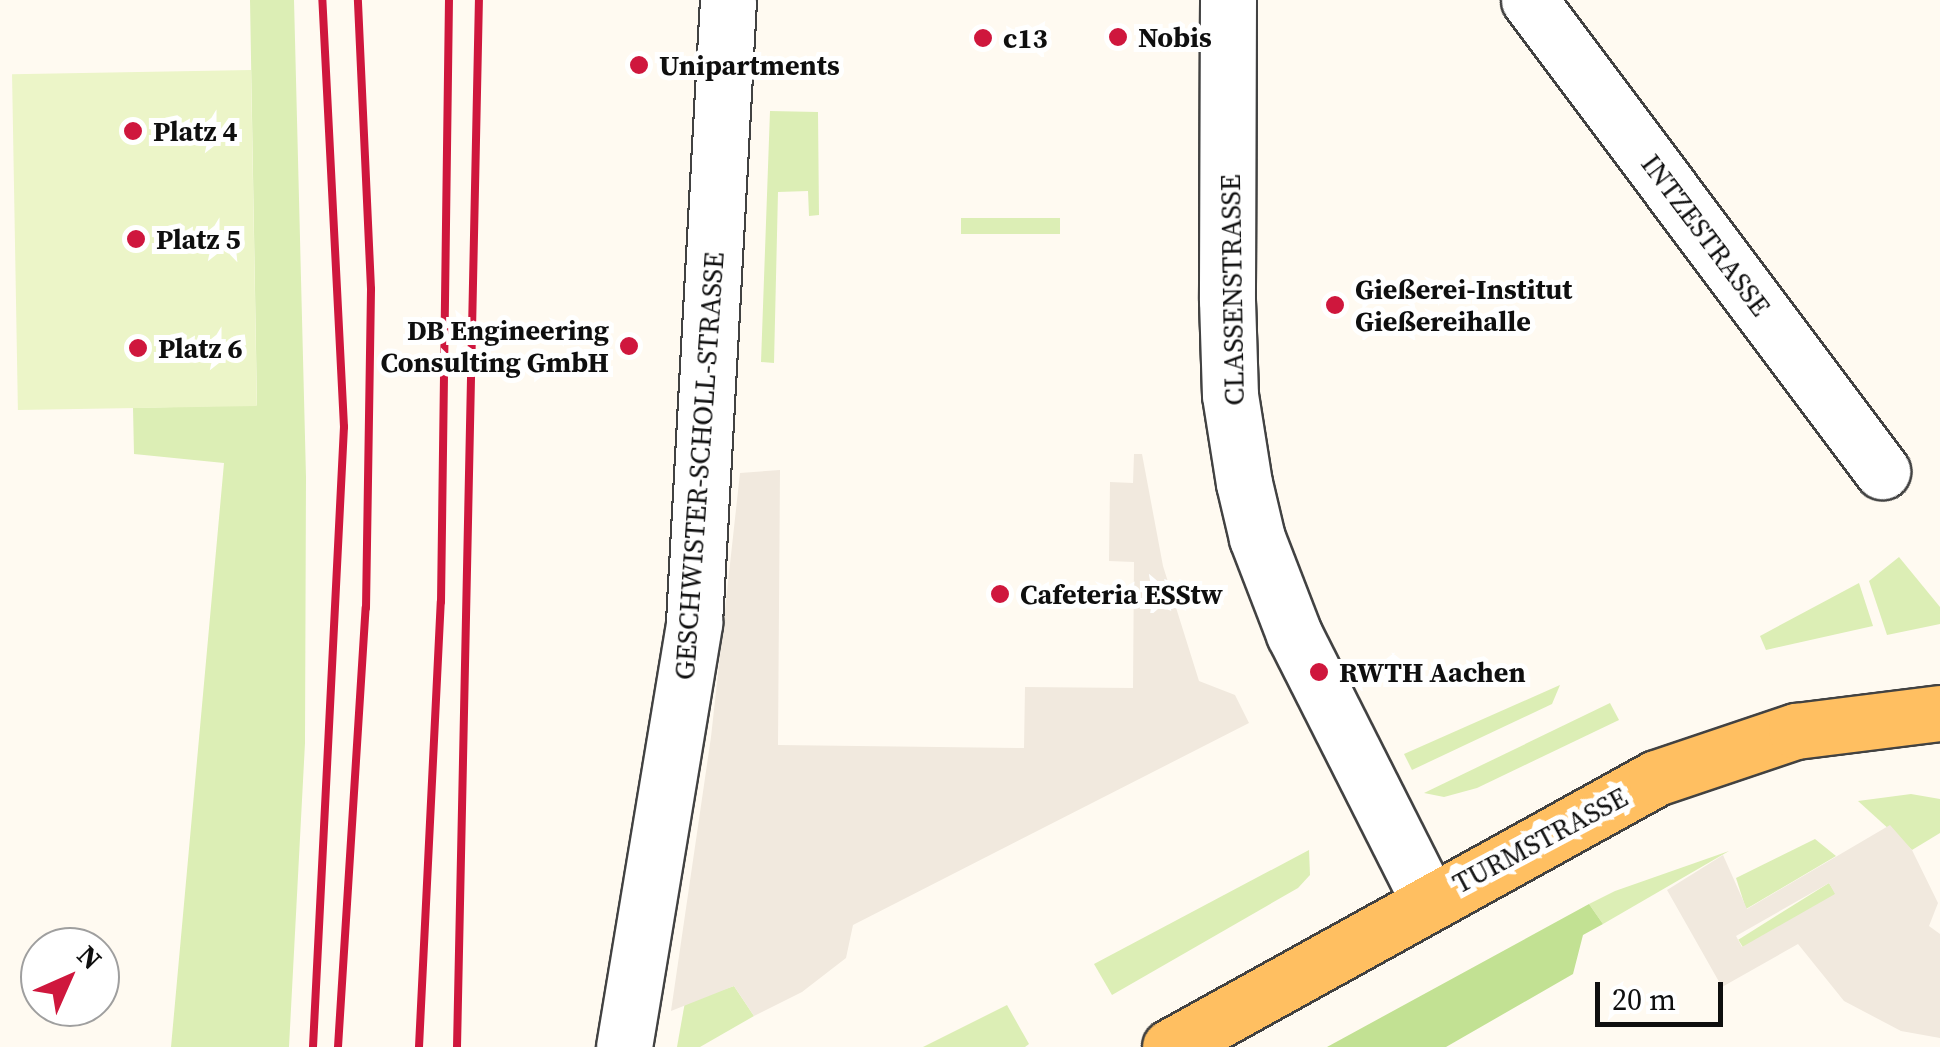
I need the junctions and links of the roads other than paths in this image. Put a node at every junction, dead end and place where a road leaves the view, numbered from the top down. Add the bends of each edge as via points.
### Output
1 (728, 0) edge
2 (1228, 0) edge
3 (1529, 0) edge
4 (1882, 471) dead end
5 (1940, 712) edge
6 (1428, 899) junction
7 (624, 1047) edge
8 (1170, 1047) edge

1 - 7 street, GESCHWISTER-SCHOLL-STRASSE via 694,622
2 - 6 street, CLASSENSTRASSE via 1230,396 1244,483 1294,634
3 - 4 street, INTZESTRASSE
5 - 6 main road, TURMSTRASSE via 1796,731 1704,759
6 - 8 main road, TURMSTRASSE

